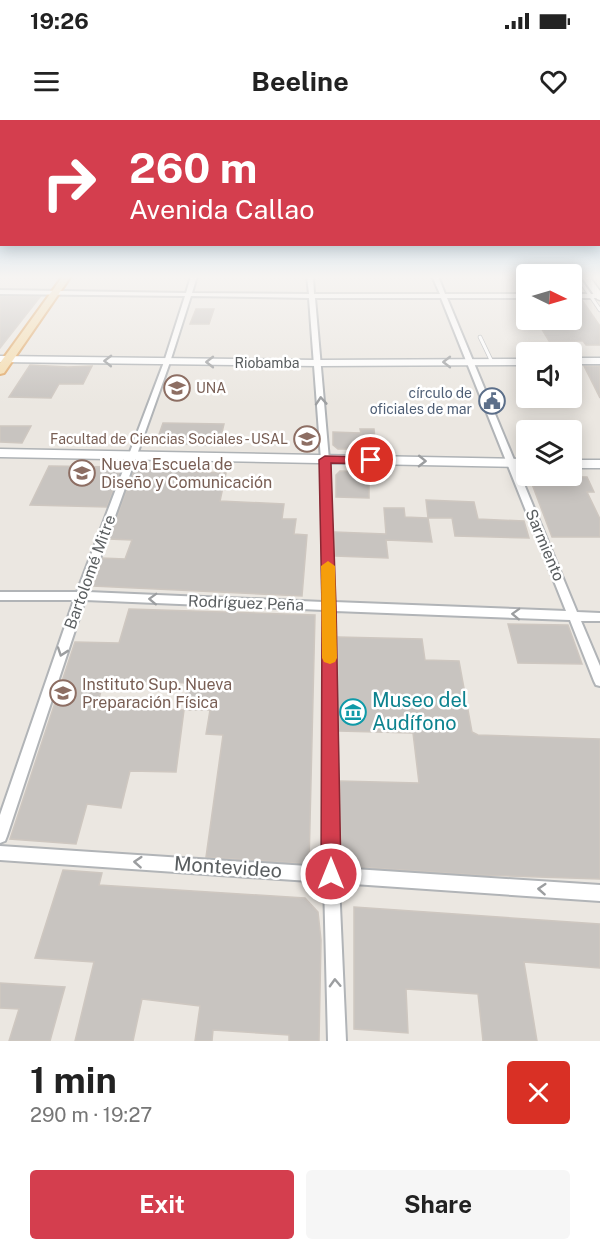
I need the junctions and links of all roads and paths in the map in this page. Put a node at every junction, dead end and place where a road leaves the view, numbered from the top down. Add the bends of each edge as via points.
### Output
1 (34, 319) edge
2 (180, 319) edge
3 (313, 319) edge
4 (453, 319) edge
5 (480, 337) dead end
6 (4, 359) edge
7 (582, 361) edge
8 (600, 361) edge
9 (167, 362) junction
10 (469, 362) junction
11 (492, 362) junction
12 (516, 362) edge
13 (318, 363) junction
14 (0, 371) edge
15 (0, 453) edge
16 (132, 455) junction
17 (325, 460) junction
18 (510, 462) junction
19 (516, 462) edge
20 (582, 464) edge
21 (600, 464) edge
22 (0, 596) edge
23 (81, 596) junction
24 (329, 606) junction
25 (574, 616) junction
26 (600, 617) edge
27 (600, 681) edge
28 (0, 836) edge
29 (0, 853) edge
30 (331, 874) junction
31 (600, 893) edge
32 (337, 1041) edge

1 - 6 main road
2 - 9 street, Bartolomé Mitre
3 - 13 street
4 - 10 street, Sarmiento
5 - 11 lane
9 -> 6 street, Riobamba
6 - 14 main road
7 - 8 street
13 -> 9 street, Riobamba
9 - 16 street, Bartolomé Mitre
10 - 11 street, Riobamba
10 -> 13 street, Riobamba
10 - 18 street, Sarmiento
11 - 12 street, Riobamba
17 -> 13 street
15 - 16 street
16 - 17 street
16 - 23 street, Bartolomé Mitre
17 -> 18 street
17 - 24 street
18 - 19 street
18 - 25 street, Sarmiento
20 - 21 street
22 - 23 street, Rodríguez Peña
24 -> 23 street, Rodríguez Peña
23 -> 28 street, Bartolomé Mitre
25 -> 24 street, Rodríguez Peña
24 - 30 street
25 - 26 street, Rodríguez Peña
25 - 27 street, Sarmiento
30 -> 29 street, Montevideo
31 -> 30 street, Montevideo
32 -> 30 street

